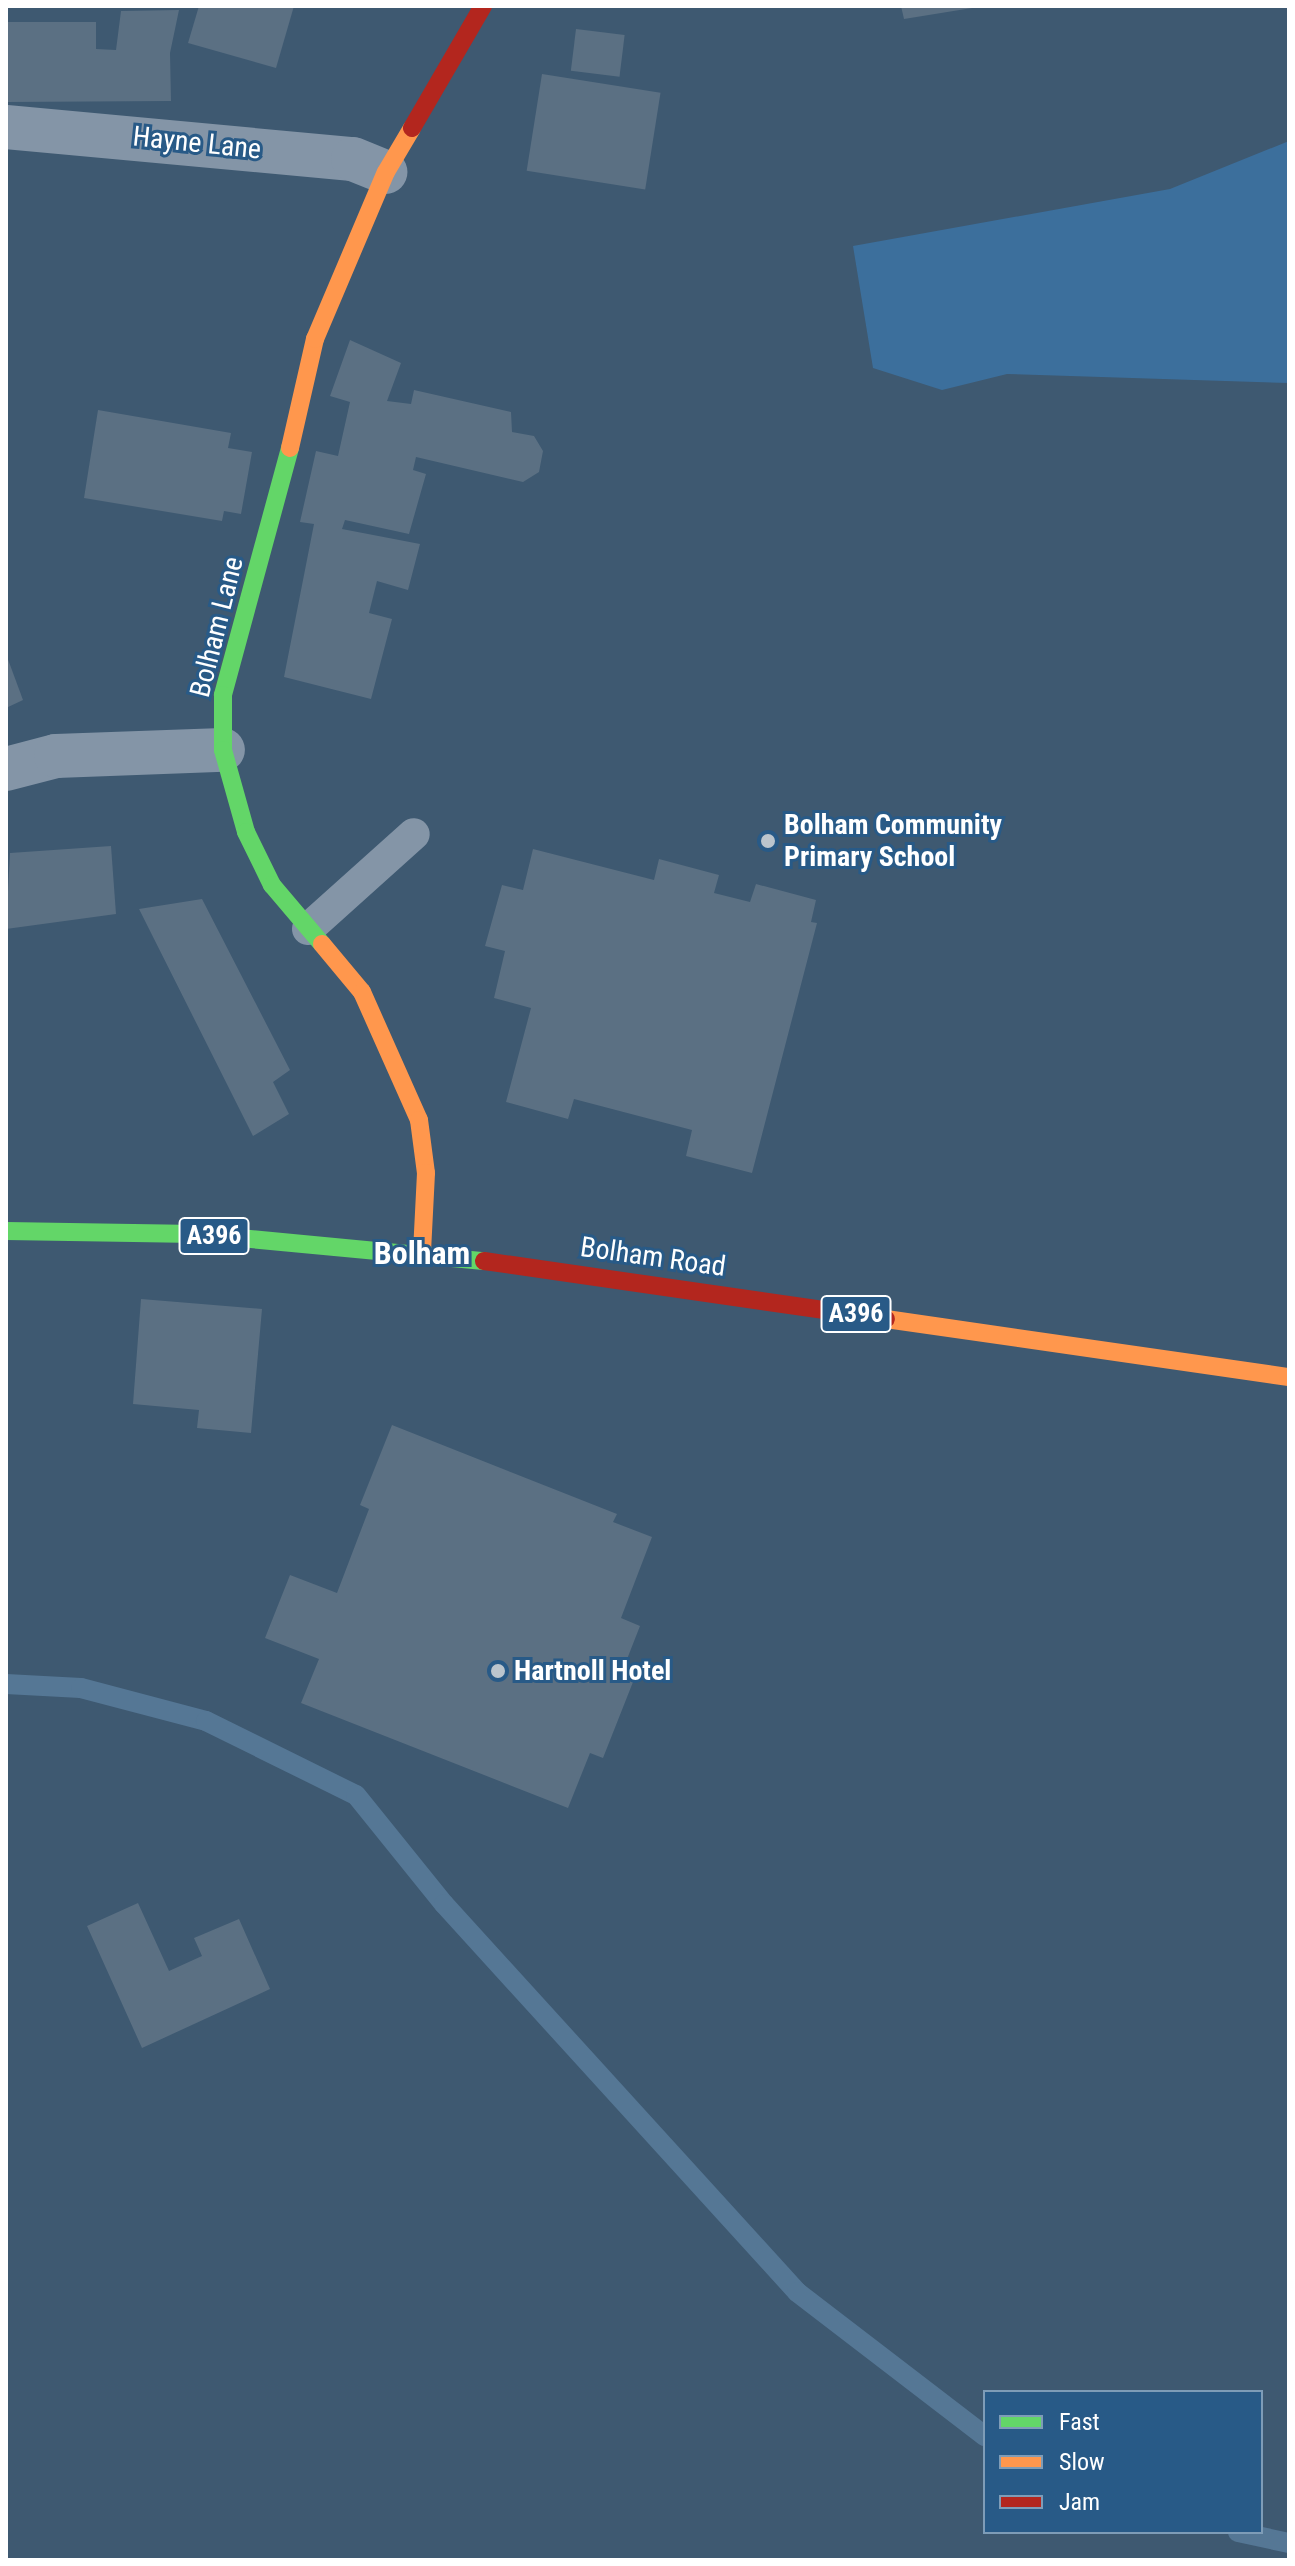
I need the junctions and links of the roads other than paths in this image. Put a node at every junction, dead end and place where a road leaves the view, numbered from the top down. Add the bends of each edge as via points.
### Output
1 (483, 6) edge
2 (6, 127) edge
3 (386, 172) junction
4 (223, 750) junction
5 (6, 769) edge
6 (414, 834) dead end
7 (308, 929) junction
8 (6, 1231) edge
9 (422, 1253) junction
10 (1289, 1377) edge

1 - 3 street, Bolham Lane
2 - 3 street, Hayne Lane via 353,159
3 - 4 street, Bolham Lane via 315,339 270,537 223,695
4 - 5 street via 56,756
4 - 7 street, Bolham Lane via 246,832 272,885
6 - 7 lane
7 - 9 street, Bolham Lane via 362,992 419,1120 426,1173
8 - 9 street, Bolham Road / A396 via 197,1234
9 - 10 street, Bolham Road / A396

